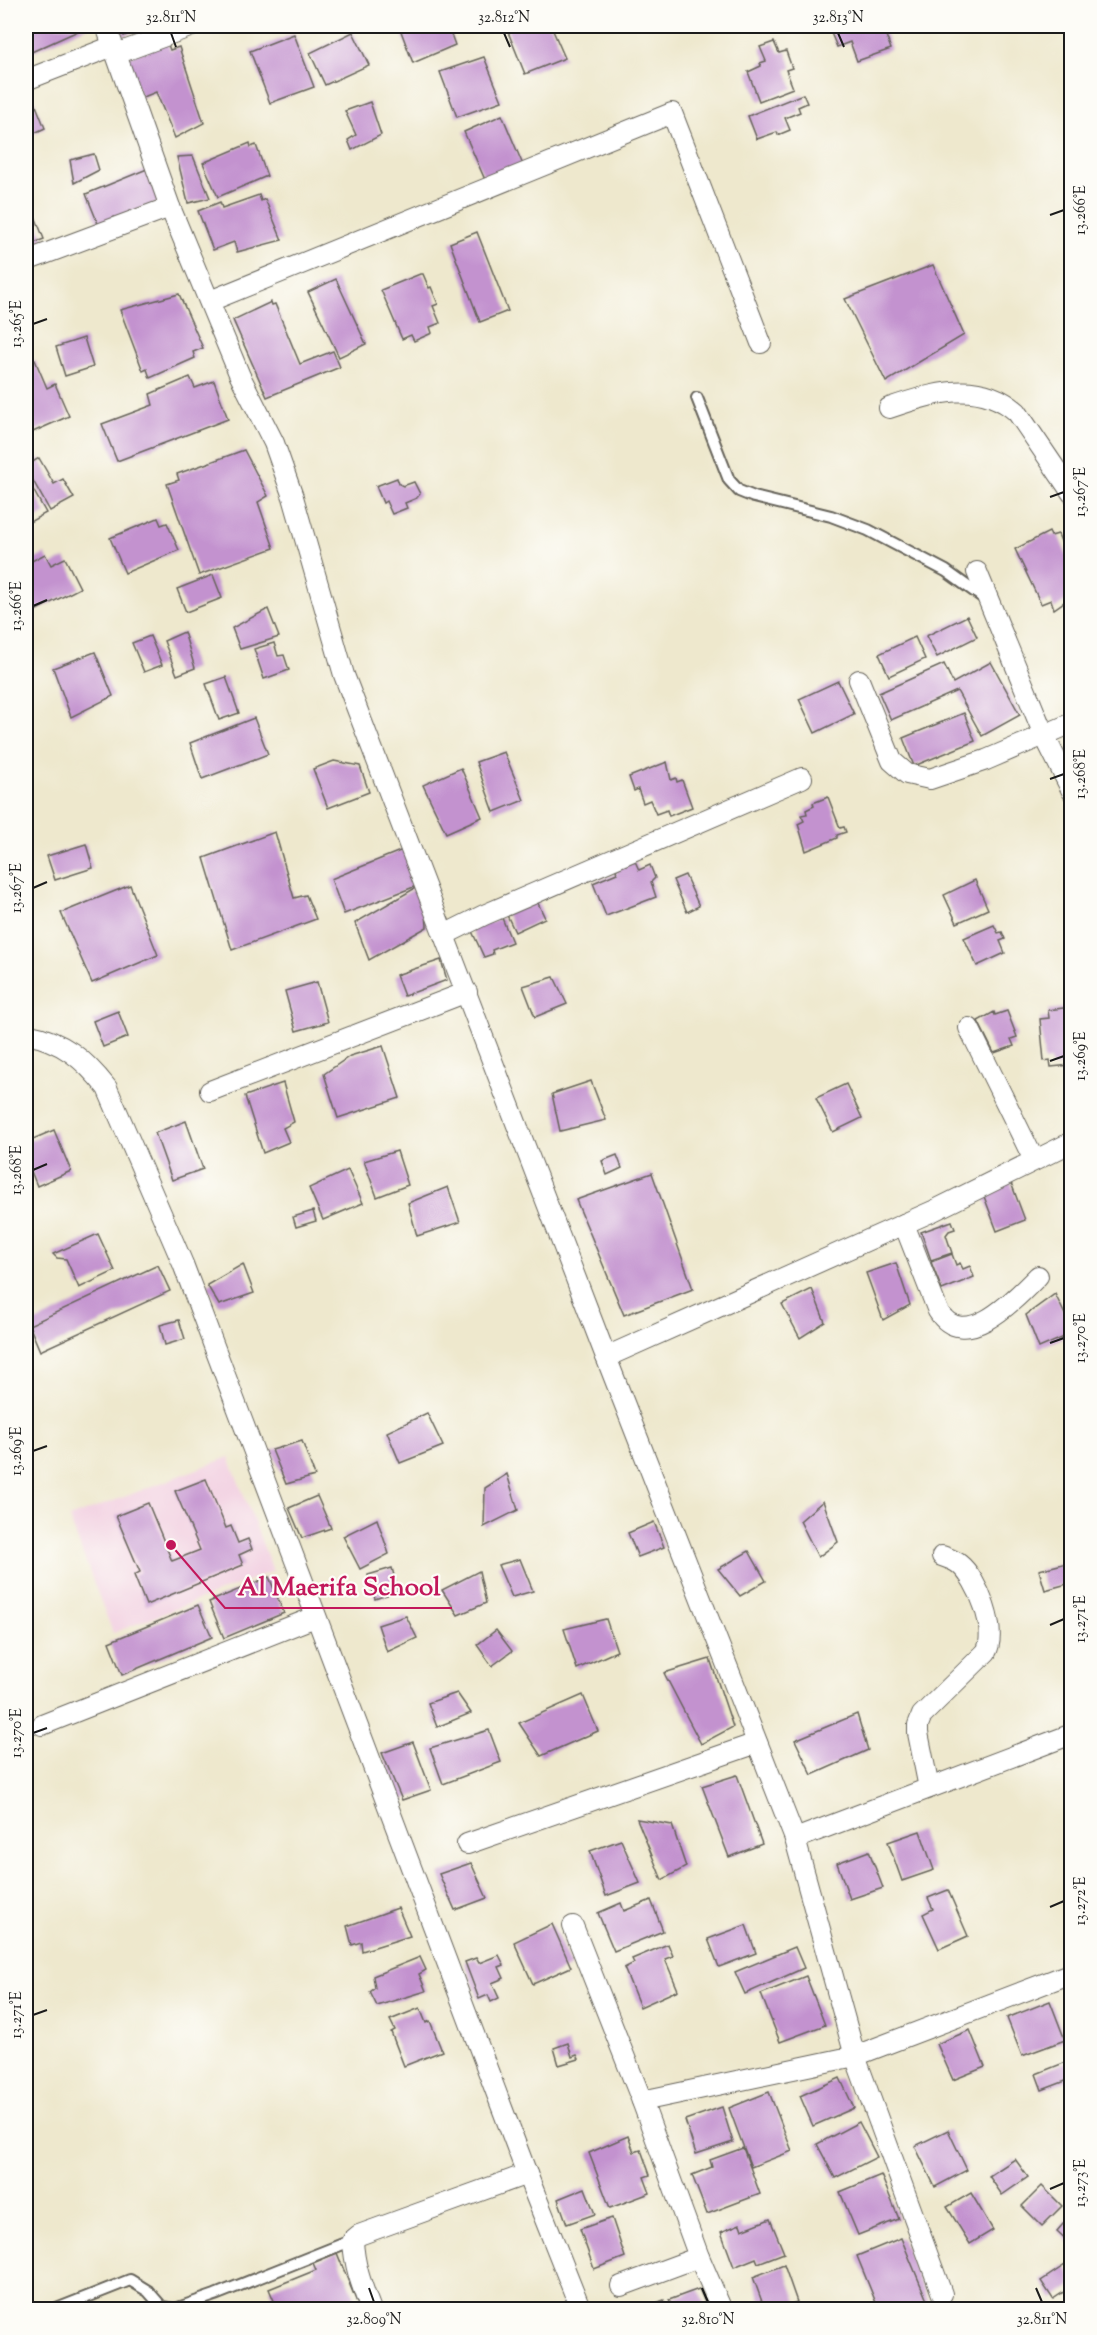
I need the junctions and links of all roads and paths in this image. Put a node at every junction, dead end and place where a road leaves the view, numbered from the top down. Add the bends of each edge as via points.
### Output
1 (106, 26) edge
2 (192, 26) edge
3 (115, 50) junction
4 (26, 80) edge
5 (170, 207) junction
6 (26, 261) edge
7 (210, 301) junction
8 (761, 343) dead end
9 (697, 398) dead end
10 (889, 408) dead end
11 (1071, 493) edge
12 (977, 572) dead end
13 (989, 602) junction
14 (859, 680) dead end
15 (1071, 723) edge
16 (1044, 735) junction
17 (802, 778) dead end
18 (1071, 791) edge
19 (444, 935) junction
20 (467, 992) junction
21 (969, 1028) dead end
22 (26, 1034) edge
23 (210, 1091) dead end
24 (1071, 1142) edge
25 (1034, 1160) junction
26 (904, 1224) junction
27 (1038, 1276) dead end
28 (606, 1357) junction
29 (942, 1556) dead end
30 (315, 1617) junction
31 (42, 1725) dead end
32 (1071, 1734) edge
33 (757, 1743) junction
34 (929, 1788) junction
35 (795, 1839) junction
36 (467, 1844) dead end
37 (573, 1926) dead end
38 (1064, 1976) dead end
39 (855, 2056) junction
40 (642, 2101) junction
41 (527, 2174) junction
42 (353, 2240) junction
43 (699, 2257) junction
44 (621, 2286) dead end
45 (942, 2294) dead end
46 (54, 2310) edge
47 (371, 2310) edge
48 (581, 2310) edge
49 (722, 2310) edge

1 - 3 street
2 - 3 street
3 - 4 street
3 - 5 street
5 - 6 street
5 - 7 street
7 - 8 street via 672,113
7 - 19 street via 240,376 274,444 345,675
9 - 13 lane via 729,480 739,491 868,530 946,571
10 - 11 street via 936,393 989,394 1017,412
12 - 13 street
13 - 16 street
14 - 16 street via 886,750 892,761 908,774 930,779 949,774
15 - 16 street
16 - 18 street
17 - 19 street
19 - 20 street
20 - 23 street
20 - 28 street
21 - 25 street
22 - 30 street via 67,1048 90,1066 107,1088 183,1264
24 - 25 street
25 - 26 street
26 - 27 street via 938,1311 952,1325 963,1328 1001,1312
26 - 28 street
28 - 33 street
29 - 34 street via 961,1565 973,1581 988,1619 990,1645 922,1715 918,1725
30 - 31 street
30 - 41 street
32 - 34 street
33 - 35 street
33 - 36 street
34 - 35 street
35 - 39 street
37 - 40 street
38 - 39 street
39 - 40 street
39 - 45 street
40 - 43 street
41 - 42 street
41 - 48 street
42 - 46 lane via 175,2308 162,2307 148,2291 130,2280
42 - 47 street via 353,2259
43 - 44 street
43 - 49 street

